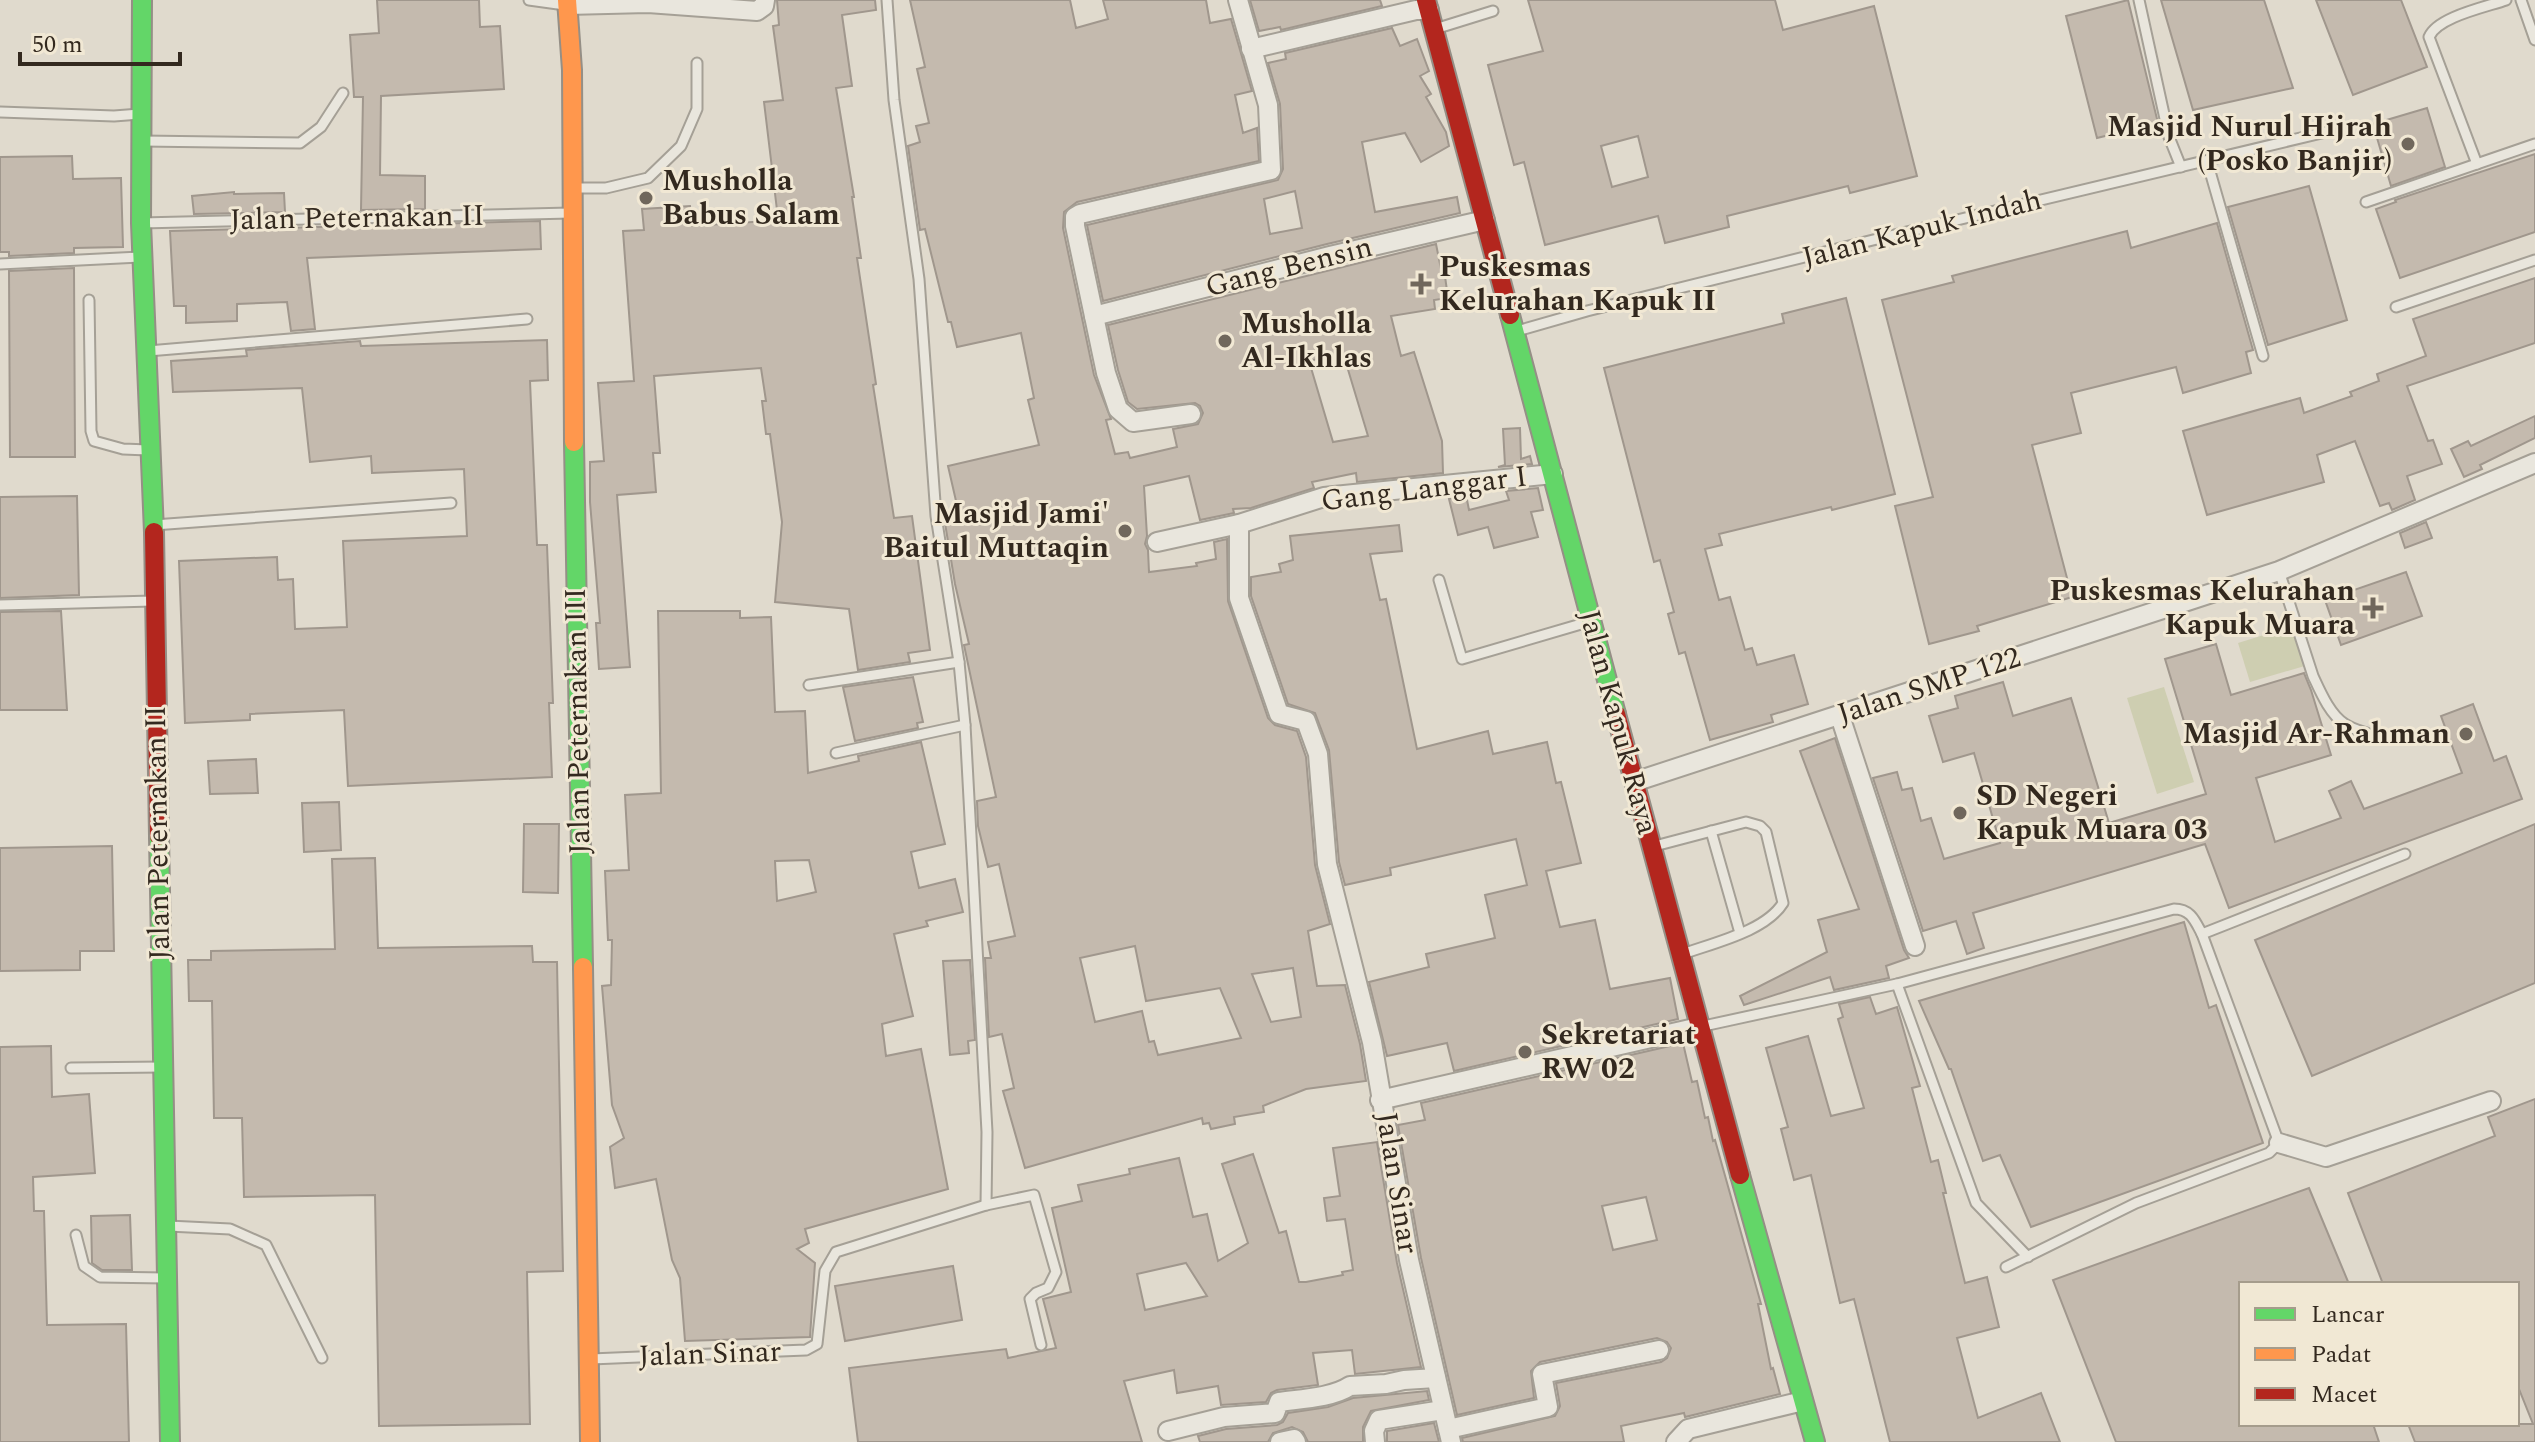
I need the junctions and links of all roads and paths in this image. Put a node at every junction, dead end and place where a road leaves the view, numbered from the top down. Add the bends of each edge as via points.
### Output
1 (142, 0) edge
2 (529, 0) edge
3 (765, 0) edge
4 (887, 0) edge
5 (1238, 0) edge
6 (2139, 0) edge
7 (2506, 0) edge
8 (2521, 0) edge
9 (567, 2) edge
10 (1428, 5) edge
11 (1493, 11) dead end
12 (1434, 29) junction
13 (2535, 40) edge
14 (1251, 49) junction
15 (697, 63) dead end
16 (343, 93) dead end
17 (0, 112) edge
18 (142, 114) junction
19 (2330, 131) dead end
20 (142, 141) junction
21 (2535, 144) edge
22 (2207, 161) junction
23 (2477, 164) junction
24 (2181, 167) junction
25 (573, 188) junction
26 (2366, 202) dead end
27 (573, 212) junction
28 (1485, 220) junction
29 (141, 223) junction
30 (143, 257) junction
31 (2535, 260) edge
32 (0, 264) edge
33 (89, 300) dead end
34 (2396, 307) dead end
35 (1094, 316) junction
36 (527, 319) dead end
37 (1515, 332) junction
38 (148, 351) junction
39 (2263, 356) dead end
40 (1191, 414) dead end
41 (152, 450) junction
42 (2535, 463) edge
43 (1553, 474) junction
44 (451, 503) dead end
45 (1239, 524) junction
46 (154, 525) junction
47 (1157, 542) dead end
48 (2279, 571) junction
49 (1439, 580) dead end
50 (154, 601) junction
51 (0, 605) edge
52 (1591, 621) junction
53 (959, 662) junction
54 (809, 685) dead end
55 (1840, 716) junction
56 (965, 725) junction
57 (2369, 734) dead end
58 (836, 753) dead end
59 (1634, 782) junction
60 (1711, 831) junction
61 (1651, 847) junction
62 (2405, 854) dead end
63 (1740, 933) junction
64 (2202, 934) junction
65 (1915, 946) dead end
66 (1680, 955) junction
67 (1897, 984) junction
68 (1699, 1027) junction
69 (163, 1067) junction
70 (71, 1068) dead end
71 (1380, 1100) junction
72 (2491, 1101) dead end
73 (2279, 1143) junction
74 (986, 1205) junction
75 (168, 1226) junction
76 (76, 1235) dead end
77 (2028, 1257) junction
78 (2006, 1267) dead end
79 (169, 1278) junction
80 (1041, 1345) dead end
81 (1659, 1350) dead end
82 (322, 1358) dead end
83 (587, 1359) junction
84 (1436, 1378) junction
85 (1803, 1401) junction
86 (1447, 1427) edge
87 (1168, 1431) dead end
88 (170, 1442) edge
89 (590, 1442) edge
90 (1280, 1442) edge
91 (1296, 1442) edge
92 (1375, 1442) edge
93 (1676, 1442) edge
94 (1815, 1442) edge

1 - 18 street, Jalan Peternakan II
2 - 9 lane
3 - 9 street via 757,11
4 - 53 lane via 894,100 919,279 936,516
5 - 14 street
6 - 24 lane via 2169,137
7 - 23 lane via 2445,21 2429,37
8 - 13 lane
9 - 25 street, Jalan Peternakan III
10 - 12 street, Jalan Kapuk Raya
10 - 14 street
11 - 12 lane
12 - 28 street, Jalan Kapuk Raya
14 - 35 street via 1268,105 1271,170 1075,217
15 - 25 lane via 697,109 681,146 648,178 606,188
16 - 20 lane via 321,127 300,143
17 - 18 lane
18 - 20 street, Jalan Peternakan II
19 - 22 lane, Jalan Kapuk Indah
20 - 29 street, Jalan Peternakan II
21 - 23 lane
22 - 24 lane, Jalan Kapuk Indah
22 - 39 lane
23 - 26 lane
24 - 37 lane, Jalan Kapuk Indah
25 - 27 street, Jalan Peternakan III
27 - 29 lane, Jalan Peternakan II
27 - 83 street, Jalan Peternakan III
28 - 35 street, Gang Bensin
28 - 37 street, Jalan Kapuk Raya
29 - 30 street, Jalan Peternakan II
30 - 32 lane
30 - 38 street, Jalan Peternakan II
31 - 34 lane
33 - 41 lane via 94,441
35 - 40 street via 1118,409 1133,422
36 - 38 lane
37 - 43 street, Jalan Kapuk Raya
38 - 41 street, Jalan Peternakan II
41 - 46 street, Jalan Peternakan II
42 - 48 street, Jalan SMP 122
43 - 45 street, Gang Langgar I via 1324,497
43 - 52 street, Jalan Kapuk Raya
44 - 46 lane
45 - 47 street, Gang Langgar I
45 - 71 street via 1239,598 1279,714 1306,721 1318,754 1327,864 1372,1042
46 - 50 street, Jalan Peternakan II
48 - 55 street, Jalan SMP 122
48 - 57 lane via 2321,692 2339,720
49 - 52 lane via 1462,659
50 - 51 lane
50 - 69 street, Jalan Peternakan II
52 - 59 street, Jalan Kapuk Raya
53 - 54 lane
53 - 56 lane
55 - 59 street, Jalan SMP 122
55 - 65 street
56 - 58 lane
56 - 74 lane via 987,1132
59 - 61 street, Jalan Kapuk Raya
60 - 61 lane
60 - 63 lane
60 - 63 lane via 1746,822 1766,832 1783,903 1762,924
61 - 66 street, Jalan Kapuk Raya
62 - 64 lane
63 - 66 lane
64 - 67 lane via 2192,915 2174,909
64 - 73 lane
66 - 68 street, Jalan Kapuk Raya
67 - 68 lane
67 - 77 lane via 1976,1203
68 - 71 street, Jalan Sinar
68 - 85 street, Jalan Kapuk Raya
69 - 70 lane
69 - 75 street, Jalan Peternakan II
71 - 84 street, Jalan Sinar
72 - 73 street via 2326,1157
73 - 77 lane via 2269,1153 2136,1203
74 - 80 lane, Jalan Sinar via 1034,1195 1056,1272 1048,1288 1030,1299
74 - 83 lane, Jalan Sinar via 836,1252 825,1271 817,1344 806,1350
75 - 79 street, Jalan Peternakan II
75 - 82 lane via 230,1229 266,1245
76 - 79 lane via 84,1266 100,1277
77 - 78 lane
79 - 88 street, Jalan Peternakan II
81 - 86 street via 1542,1374 1548,1407
83 - 89 street, Jalan Peternakan III
84 - 86 street, Jalan Sinar
84 - 87 street via 1350,1386 1279,1402 1275,1413 1224,1417
85 - 93 street via 1688,1429
85 - 94 street, Jalan Kapuk Raya
86 - 92 street via 1379,1420
90 - 91 street

